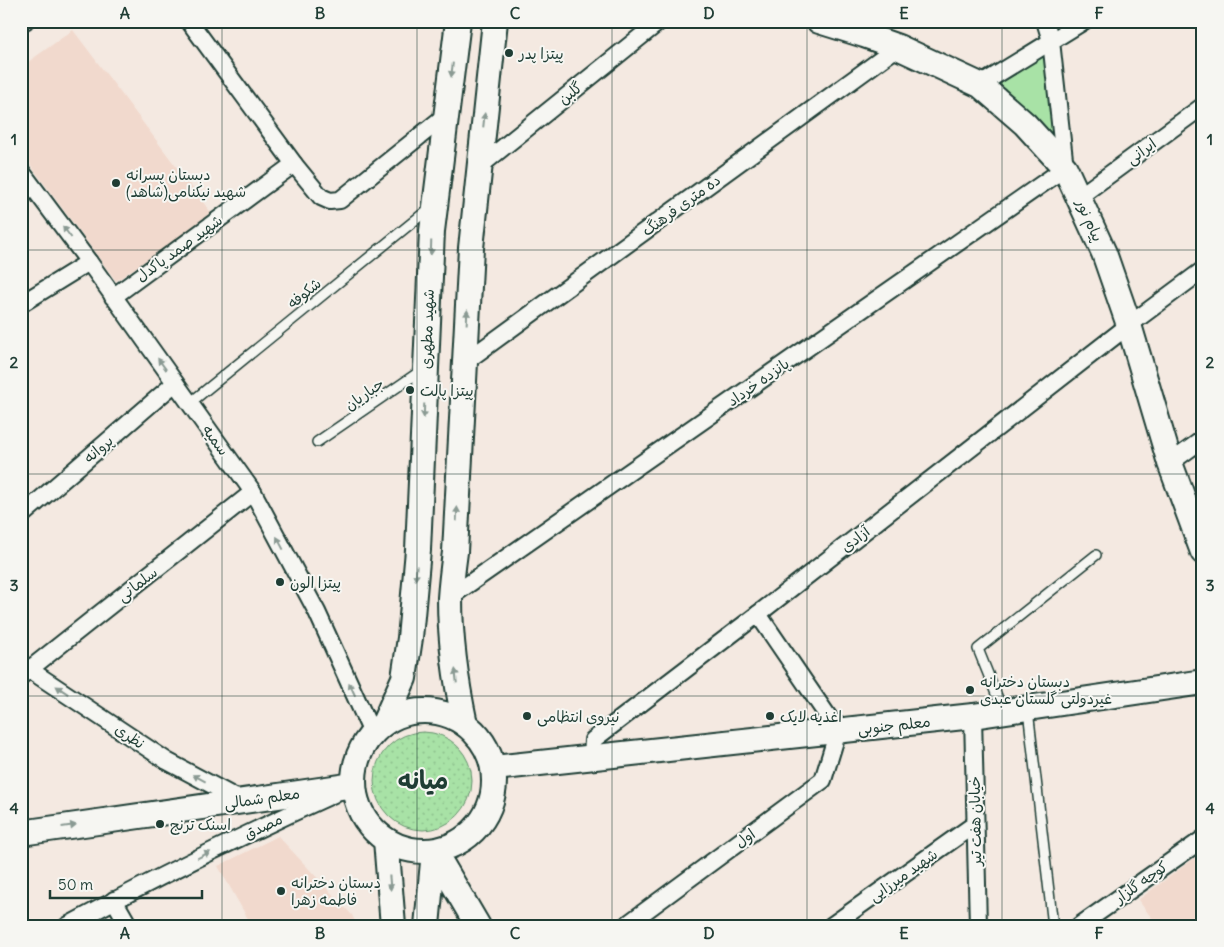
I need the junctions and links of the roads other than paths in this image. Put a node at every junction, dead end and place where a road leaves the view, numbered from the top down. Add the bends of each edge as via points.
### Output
1 (189, 21) edge
2 (458, 21) edge
3 (495, 21) edge
4 (660, 21) edge
5 (819, 21) edge
6 (1046, 21) edge
7 (1084, 21) edge
8 (854, 25) edge
9 (1051, 41) junction
10 (898, 47) junction
11 (980, 85) junction
12 (1203, 106) edge
13 (446, 115) junction
14 (294, 164) junction
15 (480, 166) junction
16 (1065, 168) junction
17 (21, 171) edge
18 (1080, 196) junction
19 (435, 204) junction
20 (89, 262) junction
21 (1203, 270) edge
22 (114, 297) junction
23 (21, 304) edge
24 (1129, 325) junction
25 (465, 362) junction
26 (426, 368) junction
27 (175, 383) junction
28 (190, 403) junction
29 (1203, 440) edge
30 (317, 442) dead end
31 (1170, 463) junction
32 (253, 492) junction
33 (21, 516) edge
34 (1203, 552) edge
35 (1096, 555) dead end
36 (450, 597) junction
37 (758, 614) junction
38 (24, 669) edge
39 (1203, 682) edge
40 (1027, 708) junction
41 (1003, 712) junction
42 (973, 716) junction
43 (465, 724) junction
44 (378, 728) junction
45 (838, 731) junction
46 (592, 757) junction
47 (494, 768) junction
48 (354, 784) junction
49 (242, 801) junction
50 (975, 824) junction
51 (21, 833) edge
52 (1203, 839) edge
53 (386, 840) junction
54 (434, 851) junction
55 (114, 900) junction
56 (67, 926) edge
57 (129, 926) edge
58 (393, 926) edge
59 (427, 926) edge
60 (478, 926) edge
61 (625, 926) edge
62 (831, 926) edge
63 (978, 926) edge
64 (1053, 926) edge
65 (1079, 926) edge

1 - 14 street
2 -> 13 main road, شهید مطهری
15 -> 3 main road
4 - 15 street, گلبن
5 - 8 main road, پیام نور
6 - 9 street
7 - 9 street
8 - 10 main road, پیام نور
9 - 11 street
9 - 16 street
10 - 11 main road, پیام نور
10 - 25 street, ده متری فرهنگ
11 - 16 main road, پیام نور via 1025,124
12 - 18 street, ایرانی
13 - 14 street via 340,200 330,201 321,197
13 - 19 main road, شهید مطهری
14 - 22 street, شهید صمد پاکدل
25 -> 15 main road via 471,248
16 - 18 main road, پیام نور
16 - 36 street, پانزده خرداد
20 -> 17 street, سمیه
18 - 24 main road, پیام نور
19 -> 26 main road, شهید مطهری
19 - 28 lane, شکوفه
20 - 22 street, سمیه
20 - 23 street
21 - 24 street, آزادی
27 -> 22 street, سمیه
24 - 31 main road, پیام نور
24 - 37 street, آزادی
36 -> 25 main road
26 - 30 lane, جباریان
26 -> 44 main road, شهید مطهری via 418,550 410,638 404,678
27 - 28 street, سمیه
27 - 33 street, پروانه
28 - 32 street, سمیه
29 - 31 street
31 - 34 main road, پیام نور
32 - 38 street, سلمانی
44 -> 32 street, سمیه
35 - 41 lane via 978,648
43 -> 36 main road via 451,635
37 - 45 street
37 - 46 street, آزادی via 593,740
49 -> 38 street, نظری via 167,761
39 - 40 main road, معلم جنوبی
40 - 41 main road, معلم جنوبی
40 - 64 lane
41 - 42 main road, معلم جنوبی
42 - 45 main road, معلم جنوبی
42 - 50 street, خیابان هفت تیر
43 - 44 main road via 446,714 425,710 404,714
43 - 47 main road via 488,751
44 - 48 main road via 362,748 355,766
45 - 46 main road, معلم جنوبی
45 - 61 street, اول via 824,780
46 - 47 main road, معلم جنوبی
47 - 54 main road via 494,790 488,812 474,831 456,844
48 - 49 main road, معلم شمالی
48 - 53 main road via 363,816
55 -> 48 street, مصدق
51 -> 49 main road, معلم شمالی
50 - 62 street, شهید میرزایی
50 - 63 street, خیابان هفت تیر
52 - 65 street, کوچه گلزار
53 - 54 main road via 409,849
53 -> 58 main road
54 - 59 main road
54 - 60 main road
55 - 56 street, مصدق
55 - 57 street

